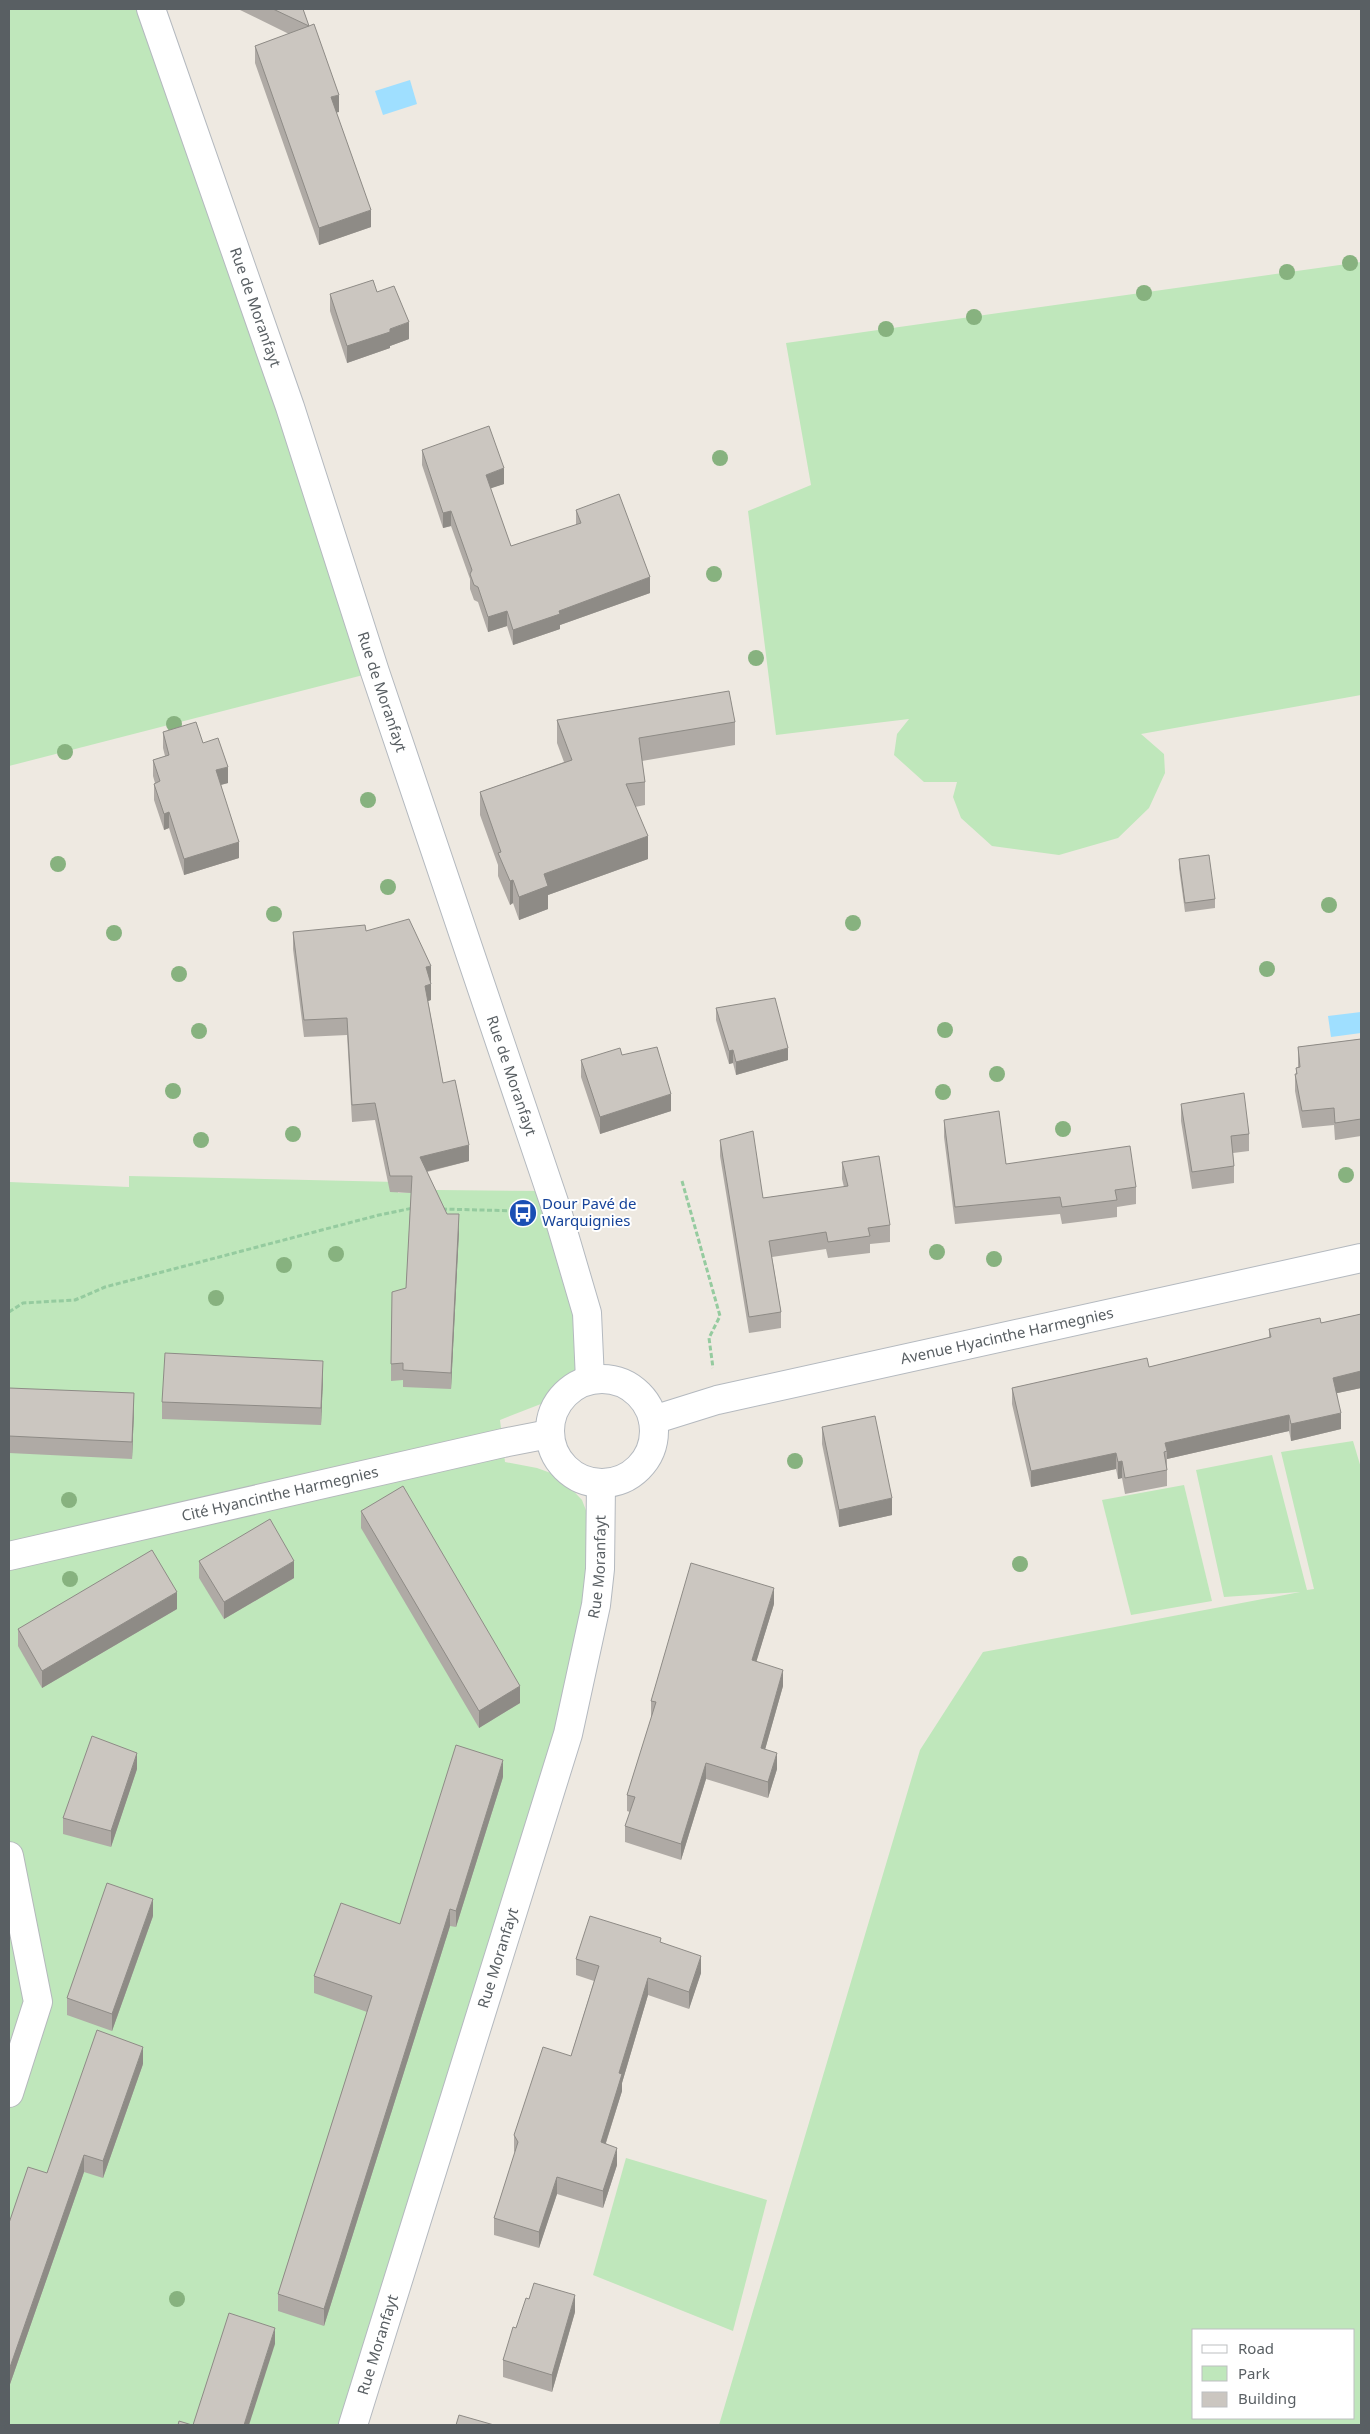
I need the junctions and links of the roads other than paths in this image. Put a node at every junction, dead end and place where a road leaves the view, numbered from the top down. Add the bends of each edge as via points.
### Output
1 (151, 9) edge
2 (1361, 1258) edge
3 (590, 1380) junction
4 (653, 1420) junction
5 (550, 1434) junction
6 (601, 1484) junction
7 (9, 1556) edge
8 (9, 1856) edge
9 (9, 2093) edge
10 (353, 2425) edge

1 - 3 main road, Rue de Moranfayt via 290,407 378,682 557,1211 587,1313
2 - 4 main road, Avenue Hyacinthe Harmegnies via 717,1400
3 - 4 main road via 622,1383 647,1405
3 - 5 main road via 572,1388 560,1400 552,1416
4 - 6 main road via 654,1436 643,1464 617,1482
5 - 6 main road via 560,1464 586,1481
5 - 7 main road, Cité Hyancinthe Harmegnies via 502,1442
6 - 10 main road, Rue Moranfayt via 596,1606 568,1734
8 - 9 main road via 38,2002

